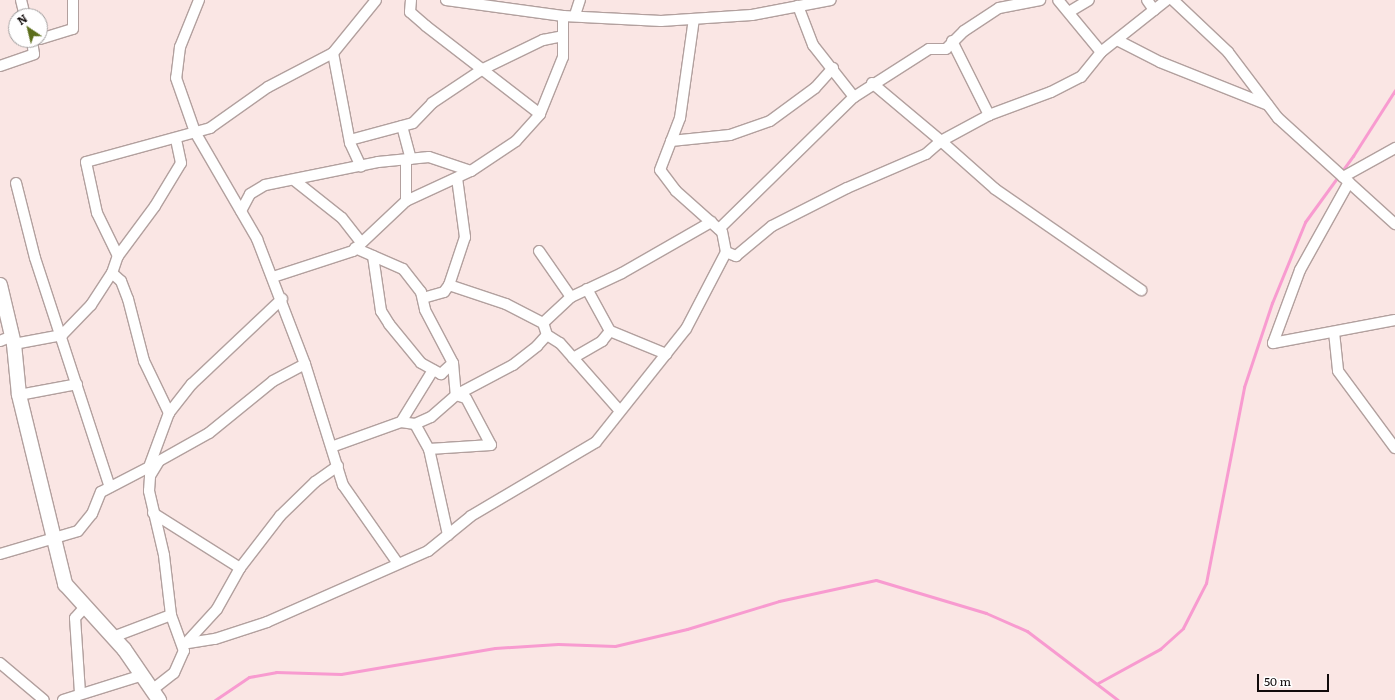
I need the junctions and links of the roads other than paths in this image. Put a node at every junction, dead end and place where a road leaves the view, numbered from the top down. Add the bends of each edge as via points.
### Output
1 (73, 0) edge
2 (199, 0) edge
3 (376, 0) edge
4 (411, 0) edge
5 (446, 0) edge
6 (580, 0) edge
7 (831, 0) edge
8 (1040, 0) edge
9 (1058, 0) edge
10 (1089, 0) edge
11 (1147, 0) edge
12 (1167, 0) edge
13 (1173, 0) edge
14 (810, 2) edge
15 (798, 6) junction
16 (1154, 10) junction
17 (1069, 12) junction
18 (575, 15) junction
19 (563, 16) junction
20 (694, 19) junction
21 (48, 36) edge
22 (563, 36) junction
23 (1117, 40) junction
24 (952, 41) junction
25 (34, 48) edge
26 (1101, 52) junction
27 (333, 53) junction
28 (0, 66) edge
29 (483, 68) junction
30 (834, 68) junction
31 (872, 83) junction
32 (854, 97) junction
33 (1268, 105) junction
34 (540, 114) junction
35 (989, 115) junction
36 (402, 126) junction
37 (195, 132) junction
38 (176, 140) junction
39 (350, 140) junction
40 (941, 140) junction
41 (671, 141) junction
42 (1395, 148) edge
43 (409, 159) junction
44 (361, 167) junction
45 (470, 171) junction
46 (457, 178) junction
47 (294, 180) junction
48 (1346, 180) junction
49 (16, 183) dead end
50 (406, 201) junction
51 (241, 211) junction
52 (711, 222) junction
53 (1395, 224) edge
54 (719, 229) junction
55 (358, 245) junction
56 (539, 251) dead end
57 (726, 252) junction
58 (118, 256) junction
59 (373, 256) junction
60 (112, 273) junction
61 (273, 277) junction
62 (0, 285) edge
63 (450, 285) junction
64 (587, 289) junction
65 (1141, 290) dead end
66 (571, 296) junction
67 (423, 298) junction
68 (282, 299) junction
69 (1395, 320) edge
70 (543, 323) junction
71 (610, 332) junction
72 (1334, 332) junction
73 (62, 335) junction
74 (547, 335) junction
75 (8, 341) edge
76 (666, 354) junction
77 (573, 358) junction
78 (453, 363) junction
79 (306, 364) junction
80 (433, 370) junction
81 (77, 384) junction
82 (19, 395) junction
83 (456, 395) junction
84 (619, 410) junction
85 (169, 413) junction
86 (401, 422) junction
87 (415, 424) junction
88 (334, 446) junction
89 (1395, 448) edge
90 (429, 449) junction
91 (157, 458) junction
92 (338, 466) junction
93 (136, 476) junction
94 (110, 487) junction
95 (149, 491) junction
96 (153, 513) junction
97 (448, 535) junction
98 (51, 538) junction
99 (0, 554) edge
100 (397, 562) junction
101 (240, 568) junction
102 (84, 608) junction
103 (171, 615) junction
104 (114, 637) junction
105 (184, 643) junction
106 (0, 663) edge
107 (143, 675) junction
108 (80, 693) junction
109 (156, 695) edge
110 (44, 700) edge
111 (63, 700) edge

1 - 21 street via 72,30
2 - 37 street via 180,47 176,78
3 - 27 street
4 - 29 street via 410,12
5 - 19 street
6 - 18 street
7 - 14 street
8 - 24 street via 999,8
9 - 17 street
10 - 17 street
11 - 16 street
12 - 16 street
13 - 33 street via 1228,52
14 - 15 street
15 - 20 street via 744,16
15 - 30 street via 813,45
16 - 23 street
17 - 26 street
18 - 19 street
18 - 20 street
19 - 22 street
20 - 41 street via 684,96
22 - 29 street via 543,40
22 - 34 street via 563,57
23 - 26 street
23 - 33 street via 1160,62
24 - 31 street via 946,49 929,49
24 - 35 street
25 - 28 street via 34,54
26 - 35 street via 1081,77
27 - 37 street via 268,87 210,128
27 - 39 street
29 - 34 street
29 - 36 street via 432,103 413,123
30 - 32 street
30 - 41 street via 814,88 770,121 730,135
31 - 32 street
31 - 40 street
32 - 54 street
33 - 48 street
34 - 45 street via 516,141
35 - 40 street
36 - 39 street
36 - 43 street
37 - 38 street
37 - 51 street
38 - 58 street via 181,163 155,206
38 - 58 street via 86,162 97,213
39 - 44 street
40 - 57 street via 926,154 847,188 772,226 736,256
40 - 65 street via 996,190
41 - 52 street via 660,170 676,192
42 - 48 street
43 - 44 street
43 - 45 street via 430,157
43 - 50 street
44 - 47 street
45 - 46 street
46 - 50 street
46 - 63 street via 465,237
47 - 51 street via 265,185 250,194
47 - 55 street via 342,218
48 - 53 street
48 - 72 street via 1300,270 1273,343
49 - 73 street via 24,220
50 - 55 street
51 - 61 street
52 - 54 street
52 - 64 street
54 - 57 street
55 - 59 street
55 - 61 street via 304,270
56 - 66 street
57 - 76 street via 686,329
58 - 60 street
59 - 67 street via 403,269
59 - 80 street via 381,311 421,363
60 - 73 street via 91,305
60 - 85 street via 121,281 128,298 144,361
61 - 68 street
62 - 75 street
63 - 67 street via 444,292
63 - 70 street via 506,304
64 - 66 street
64 - 71 street
66 - 70 street
67 - 78 street via 425,310
68 - 79 street
68 - 85 street via 192,384
69 - 72 street
70 - 74 street
71 - 76 street
71 - 77 street via 602,341
72 - 89 street via 1338,371
73 - 75 street
73 - 81 street
74 - 77 street
74 - 83 street via 513,365
75 - 82 street
76 - 84 street
77 - 84 street
78 - 80 street via 441,374
78 - 83 street
79 - 88 street
79 - 91 street via 273,381 210,433
80 - 86 street
81 - 82 street
81 - 94 street
82 - 98 street
83 - 87 street via 431,417
83 - 90 street via 466,398 492,445
84 - 97 street via 596,442 471,516
85 - 91 street
86 - 87 street
86 - 88 street
87 - 90 street
88 - 92 street
90 - 97 street
91 - 93 street
91 - 95 street via 150,476
92 - 100 street via 343,485
92 - 101 street via 315,482 280,516
93 - 94 street
93 - 95 street
94 - 98 street via 101,492 92,514 78,531
95 - 96 street
96 - 101 street
96 - 103 street via 164,556
97 - 100 street via 428,551
98 - 99 street
98 - 102 street via 65,584
100 - 105 street via 267,622 215,638
101 - 105 street via 218,609
102 - 104 street
102 - 108 street via 74,618
103 - 104 street
103 - 105 street
104 - 107 street
105 - 109 street via 180,665
106 - 110 street
107 - 108 street via 119,685
107 - 109 street
108 - 111 street

